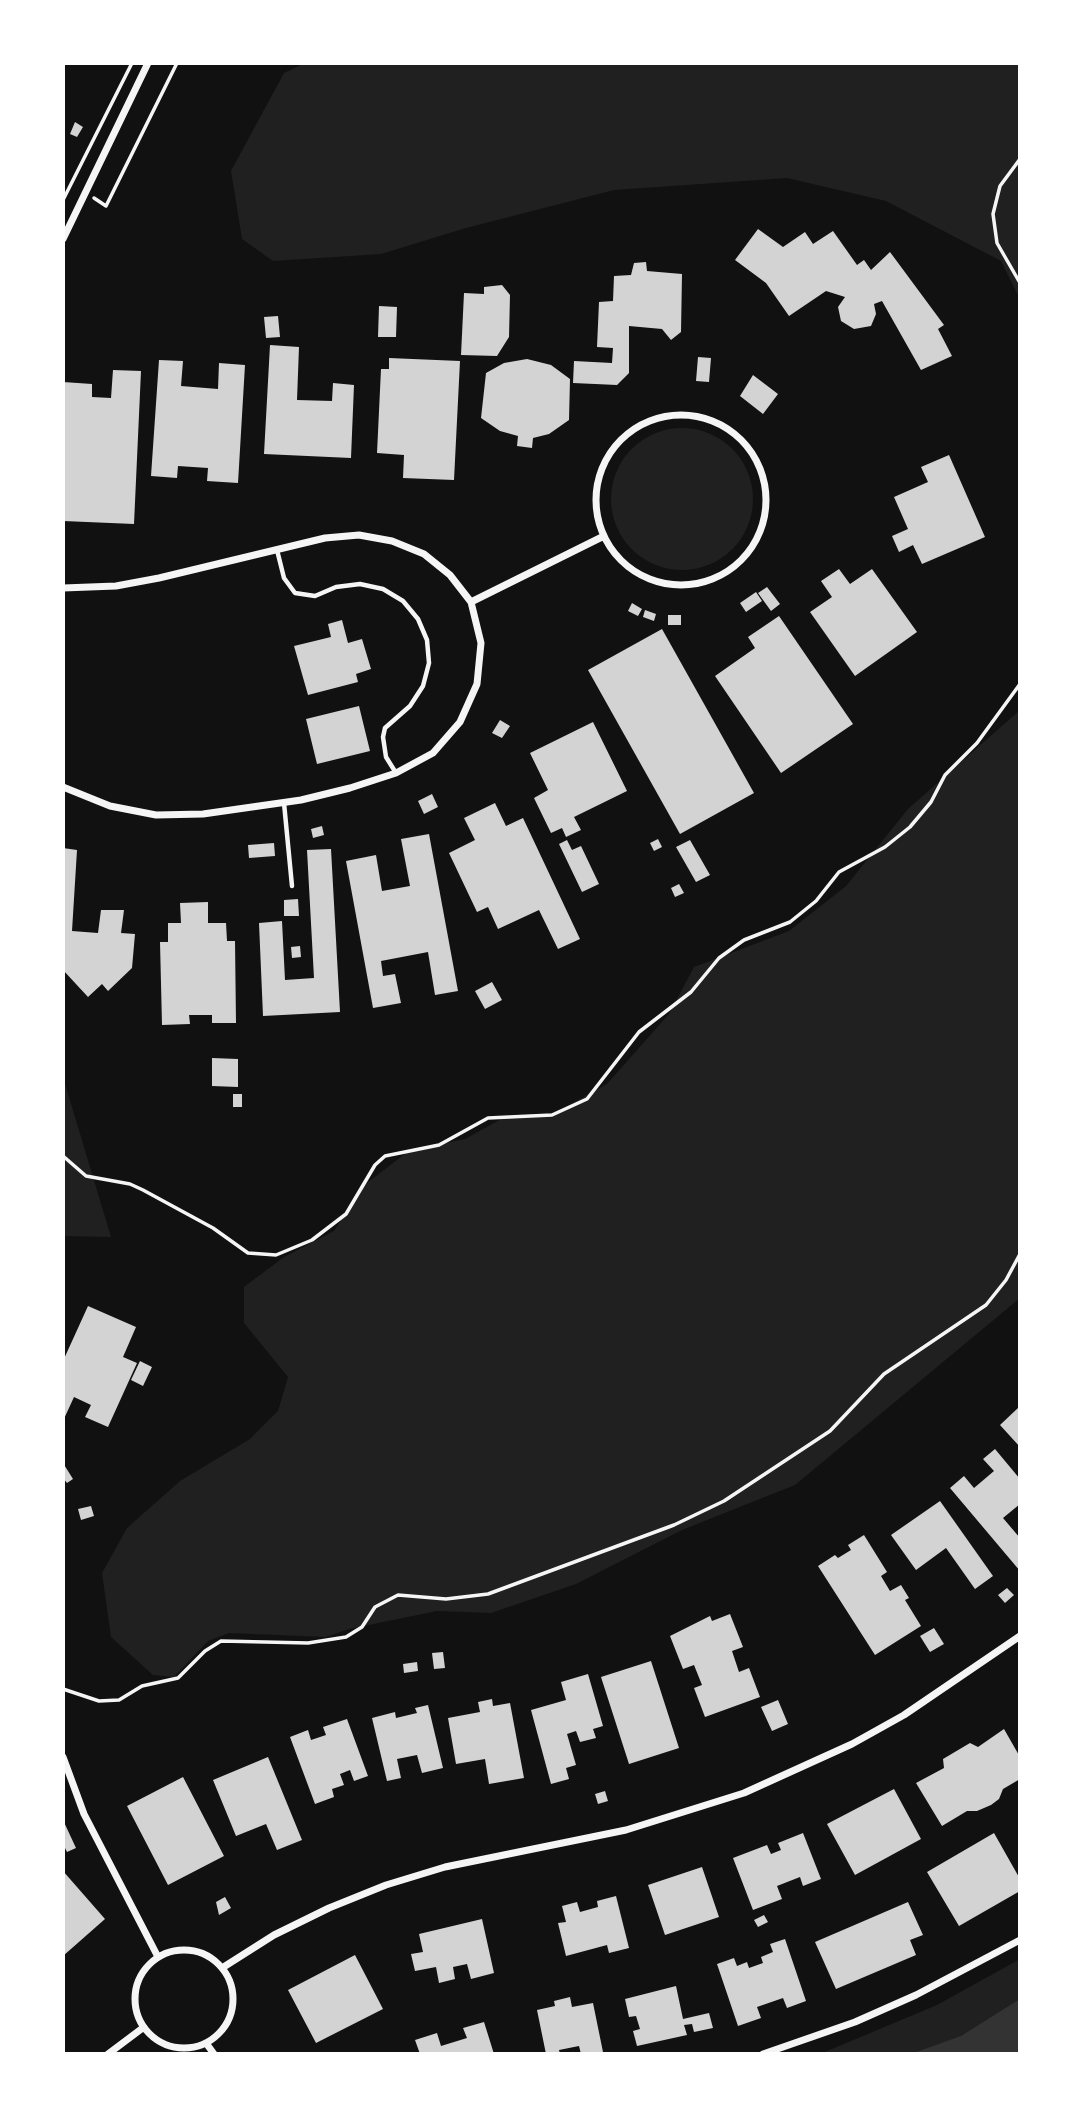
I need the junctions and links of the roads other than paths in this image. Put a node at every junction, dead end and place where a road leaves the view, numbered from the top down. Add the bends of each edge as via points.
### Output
1 (148, 63) edge
2 (63, 239) edge
3 (604, 536) junction
4 (277, 549) junction
5 (63, 588) edge
6 (471, 602) junction
7 (396, 773) junction
8 (63, 787) edge
9 (284, 803) junction
10 (292, 886) dead end
11 (1020, 1636) edge
12 (63, 1757) edge
13 (1020, 1940) edge
14 (158, 1957) junction
15 (222, 1968) junction
16 (144, 2027) junction
17 (206, 2043) junction
18 (108, 2054) edge
19 (214, 2054) edge
20 (763, 2054) edge

1 - 2 street
3 - 3 street via 620,559 643,576 669,584 698,583 724,573 761,532 767,504 764,476 752,451 732,431 679,414 651,419 614,448 597,481 596,509
3 - 6 street
4 - 5 street via 116,586
4 - 6 street via 359,535 392,541 424,554 450,575
4 - 7 lane via 284,578 295,593 315,596 359,584 403,601 418,619 427,640 429,663 423,686 410,706 385,728 383,737 386,757
6 - 7 street via 481,642 477,684 460,722 433,753
7 - 9 street
8 - 9 street via 110,806 156,815
9 - 10 lane
11 - 15 street via 904,1715 744,1793 626,1830 444,1867 386,1885 285,1930
12 - 14 street via 84,1814
13 - 20 street via 916,1995
14 - 15 street via 185,1950 211,1958
14 - 16 street via 140,1977 136,1989 135,2003
15 - 17 street via 232,1990 230,2015 217,2036
16 - 17 street via 153,2038 172,2046
16 - 18 street
17 - 19 street

